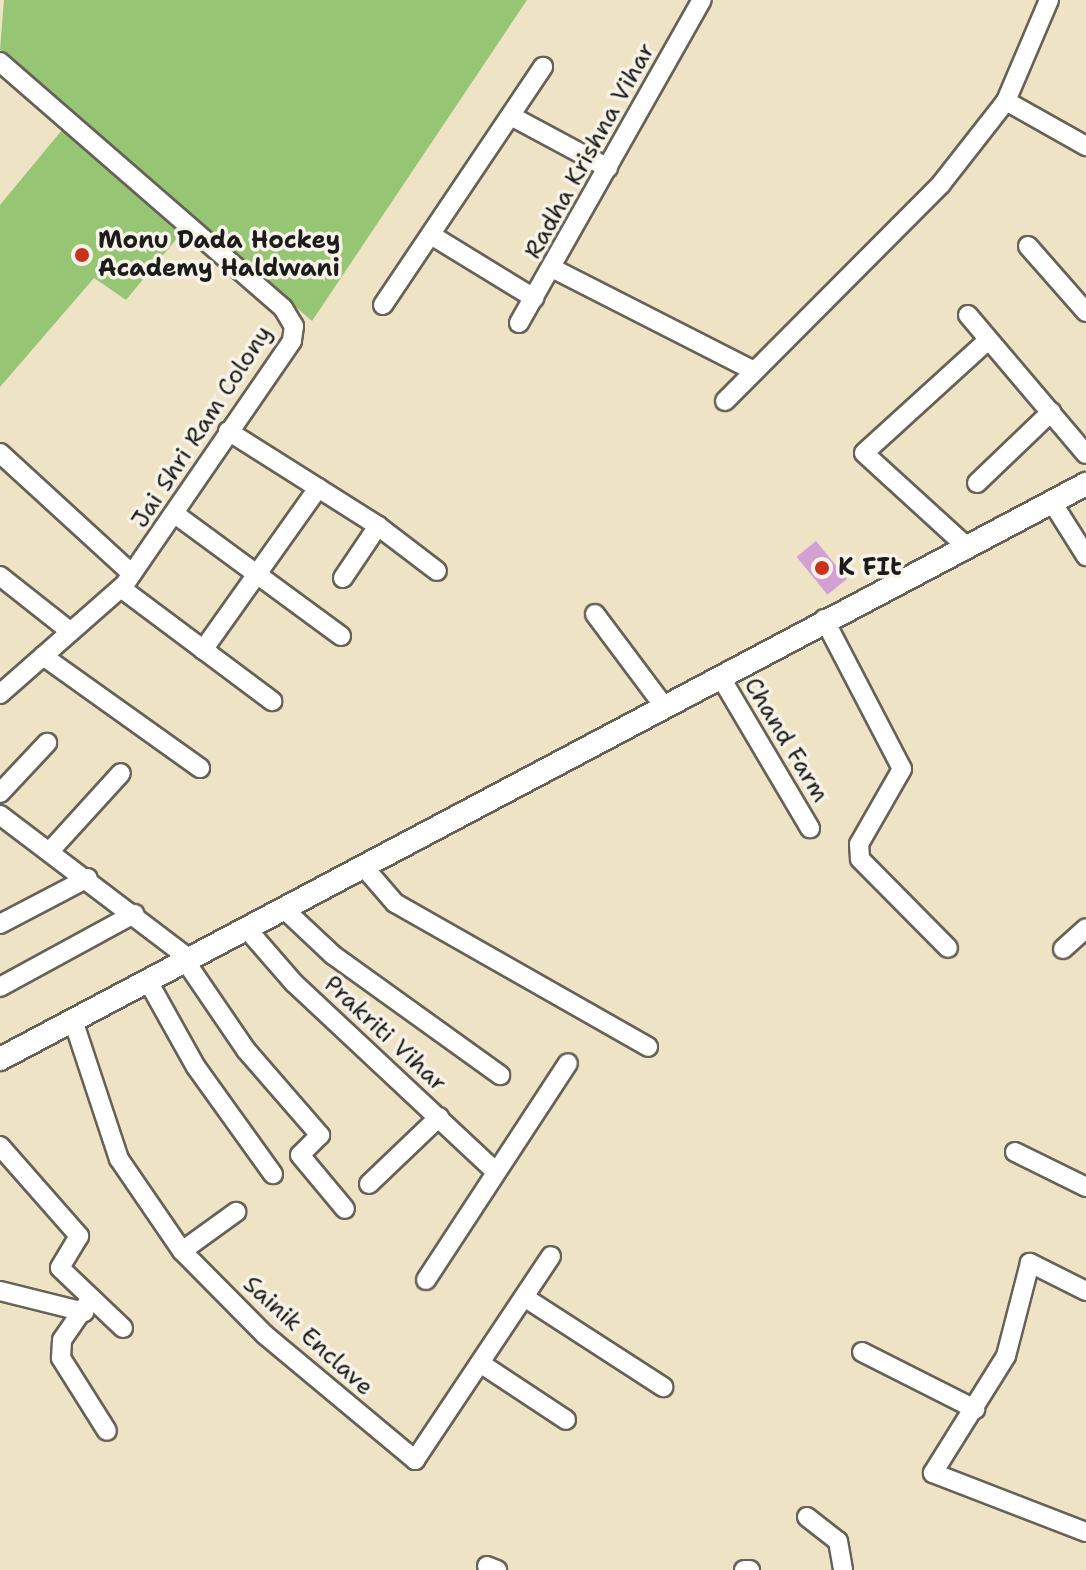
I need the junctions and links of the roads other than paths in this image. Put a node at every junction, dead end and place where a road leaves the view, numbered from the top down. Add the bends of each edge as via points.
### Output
1 (702, 0) edge
2 (1049, 0) edge
3 (0, 62) edge
4 (543, 67) dead end
5 (1006, 101) junction
6 (511, 116) junction
7 (1086, 146) edge
8 (608, 168) junction
9 (431, 235) junction
10 (1028, 246) dead end
11 (554, 269) junction
12 (534, 298) junction
13 (383, 305) dead end
14 (1086, 312) edge
15 (968, 315) dead end
16 (519, 323) dead end
17 (988, 340) junction
18 (754, 371) junction
19 (725, 401) dead end
20 (1051, 412) junction
21 (228, 431) junction
22 (0, 453) edge
23 (1086, 454) edge
24 (977, 483) dead end
25 (1086, 484) edge
26 (318, 488) junction
27 (1052, 502) junction
28 (175, 514) junction
29 (378, 526) junction
30 (967, 547) junction
31 (1086, 556) edge
32 (437, 571) dead end
33 (0, 576) edge
34 (258, 576) junction
35 (343, 578) dead end
36 (127, 581) junction
37 (595, 614) dead end
38 (824, 619) junction
39 (71, 632) junction
40 (341, 636) dead end
41 (203, 650) junction
42 (43, 656) junction
43 (720, 676) junction
44 (0, 694) edge
45 (272, 701) dead end
46 (663, 705) junction
47 (47, 743) dead end
48 (200, 768) dead end
49 (121, 773) dead end
50 (0, 793) edge
51 (0, 815) edge
52 (810, 828) dead end
53 (50, 851) junction
54 (363, 866) junction
55 (88, 878) junction
56 (284, 909) junction
57 (134, 914) junction
58 (0, 924) edge
59 (1086, 928) edge
60 (247, 929) junction
61 (948, 948) dead end
62 (1063, 949) dead end
63 (188, 960) junction
64 (149, 983) junction
65 (0, 987) edge
66 (73, 1020) junction
67 (648, 1047) dead end
68 (0, 1059) edge
69 (568, 1063) dead end
70 (500, 1075) dead end
71 (439, 1117) junction
72 (0, 1146) edge
73 (1015, 1152) dead end
74 (495, 1171) junction
75 (273, 1174) dead end
76 (369, 1184) dead end
77 (1086, 1187) edge
78 (345, 1209) dead end
79 (236, 1212) dead end
80 (182, 1251) junction
81 (551, 1256) dead end
82 (1086, 1268) edge
83 (426, 1280) dead end
84 (1082, 1289) edge
85 (0, 1291) edge
86 (524, 1297) junction
87 (87, 1305) junction
88 (123, 1328) dead end
89 (862, 1352) dead end
90 (480, 1363) junction
91 (663, 1387) dead end
92 (975, 1409) junction
93 (566, 1420) dead end
94 (107, 1431) dead end
95 (807, 1517) dead end
96 (1086, 1532) edge
97 (744, 1570) edge
98 (750, 1570) edge
99 (843, 1570) edge

1 - 8 street, Radha Krishna Vihar
2 - 5 street
3 - 21 street, Jai Shri Ram Colony via 283,308 294,326 292,341
4 - 6 street
5 - 7 street
5 - 18 street via 941,184
6 - 8 street
6 - 9 street
8 - 11 street, Radha Krishna Vihar
9 - 12 street
9 - 13 street
10 - 14 street
11 - 12 street, Radha Krishna Vihar
11 - 18 street
12 - 16 street, Radha Krishna Vihar
15 - 17 street
17 - 20 street
17 - 30 street via 864,453
18 - 19 street
20 - 23 street
20 - 24 street
21 - 26 street
21 - 28 street, Jai Shri Ram Colony
22 - 36 street
25 - 27 street
26 - 29 street
26 - 34 street
27 - 30 street
27 - 31 street
28 - 34 street
28 - 36 street, Jai Shri Ram Colony
29 - 32 street
29 - 35 street
30 - 38 street
33 - 39 street
34 - 40 street
34 - 41 street
36 - 39 street, Jai Shri Ram Colony
36 - 41 street
37 - 46 street
38 - 43 street
38 - 61 street via 902,769 859,844 860,859
39 - 42 street, Jai Shri Ram Colony
41 - 45 street
42 - 44 street, Jai Shri Ram Colony
42 - 48 street
43 - 46 street
43 - 52 street, Chand Farm
46 - 54 street
47 - 50 street
49 - 53 street
51 - 53 street
53 - 55 street
54 - 56 street
54 - 67 street via 395,903
55 - 57 street
55 - 58 street
56 - 60 street
56 - 70 street via 333,955
57 - 63 street
57 - 65 street
59 - 62 street
60 - 63 street
60 - 71 street, Prakriti Vihar via 294,983
63 - 64 street
63 - 78 street via 246,1050 320,1135 300,1155
64 - 66 street
64 - 75 street via 196,1067
66 - 68 street
66 - 80 street, Sainik Enclave via 119,1159
69 - 74 street
71 - 74 street, Prakriti Vihar
71 - 76 street
72 - 87 street via 79,1236 60,1268
73 - 77 street
74 - 83 street
79 - 80 street
80 - 90 street, Sainik Enclave via 264,1334 415,1460
81 - 86 street, Sainik Enclave
82 - 84 street
84 - 92 street via 1030,1263 1006,1356
85 - 87 street
86 - 90 street, Sainik Enclave
86 - 91 street
87 - 88 street
87 - 94 street via 62,1340 61,1358
89 - 92 street
90 - 93 street
92 - 96 street via 933,1473
95 - 99 street via 838,1541
97 - 98 street

